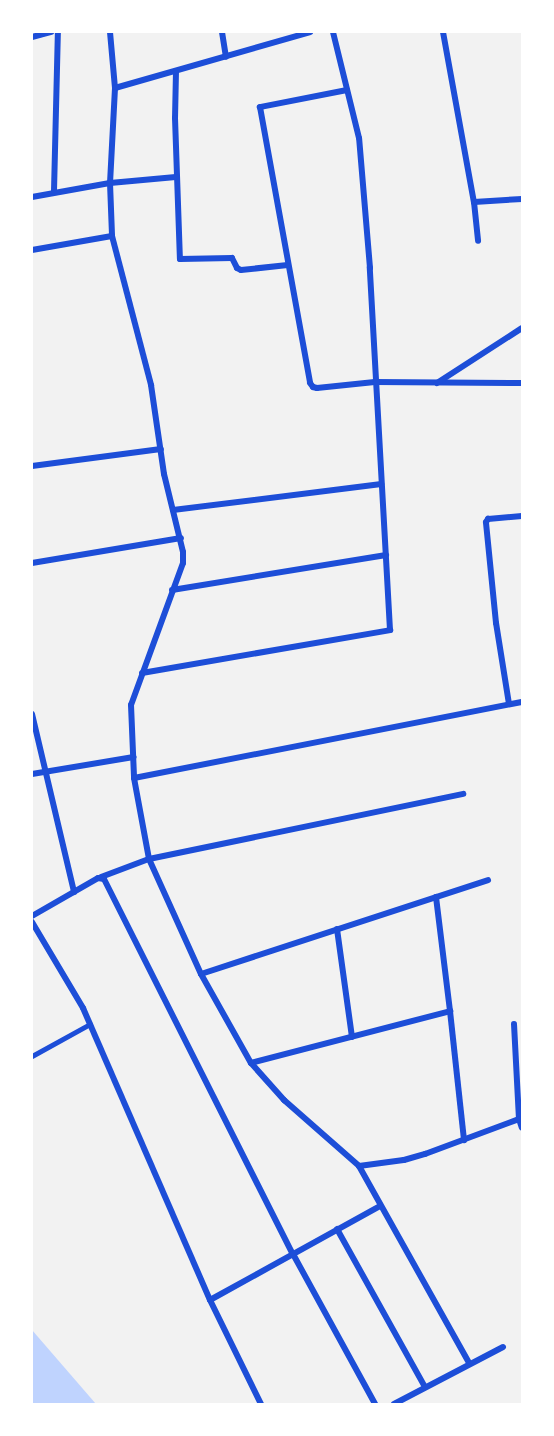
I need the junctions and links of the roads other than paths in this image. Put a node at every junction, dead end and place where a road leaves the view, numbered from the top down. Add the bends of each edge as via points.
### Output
1 (51, 32) edge
2 (58, 32) edge
3 (110, 32) edge
4 (222, 32) edge
5 (310, 32) edge
6 (333, 32) edge
7 (443, 32) edge
8 (32, 37) edge
9 (226, 57) junction
10 (176, 71) junction
11 (115, 88) junction
12 (347, 90) junction
13 (176, 177) junction
14 (110, 183) junction
15 (54, 191) junction
16 (32, 197) edge
17 (522, 199) edge
18 (474, 202) junction
19 (112, 236) junction
20 (478, 241) dead end
21 (32, 250) edge
22 (288, 266) junction
23 (522, 328) edge
24 (375, 382) junction
25 (522, 383) edge
26 (436, 384) junction
27 (160, 449) junction
28 (32, 466) edge
29 (381, 484) junction
30 (174, 510) junction
31 (522, 516) edge
32 (181, 538) junction
33 (386, 555) junction
34 (32, 563) edge
35 (172, 590) junction
36 (142, 673) junction
37 (522, 702) edge
38 (509, 704) junction
39 (32, 714) edge
40 (134, 757) junction
41 (46, 771) junction
42 (32, 774) edge
43 (134, 778) junction
44 (464, 794) dead end
45 (149, 860) junction
46 (101, 877) junction
47 (488, 880) dead end
48 (74, 892) junction
49 (436, 897) junction
50 (32, 916) edge
51 (32, 922) edge
52 (337, 929) junction
53 (201, 974) junction
54 (450, 1011) junction
55 (90, 1024) junction
56 (514, 1024) dead end
57 (352, 1037) junction
58 (32, 1056) edge
59 (251, 1063) junction
60 (519, 1119) junction
61 (522, 1128) edge
62 (464, 1140) junction
63 (359, 1166) junction
64 (380, 1206) junction
65 (337, 1229) junction
66 (293, 1254) junction
67 (210, 1300) junction
68 (503, 1347) dead end
69 (469, 1363) junction
70 (425, 1387) junction
71 (261, 1404) edge
72 (375, 1404) edge
73 (394, 1404) edge

1 - 8 street
2 - 15 street
3 - 11 street
4 - 9 street
5 - 9 street
6 - 12 street
7 - 18 street
9 - 10 street
10 - 11 street
10 - 13 street
11 - 14 street
12 - 22 street via 260,107
12 - 24 street via 361,161
13 - 14 street
13 - 22 street via 180,260 232,258 241,270
14 - 15 street
14 - 19 street
15 - 16 street
17 - 18 street
18 - 20 street
19 - 21 street
19 - 27 street via 151,385
22 - 24 street via 313,387
23 - 26 street
24 - 26 street
24 - 29 street
25 - 26 street
27 - 28 street
27 - 30 street
29 - 30 street
29 - 33 street
30 - 32 street
31 - 38 street via 486,522
32 - 34 street
32 - 35 street via 183,563
33 - 35 street
33 - 36 street via 392,624 386,632
35 - 36 street
36 - 40 street via 131,705
37 - 38 street
38 - 43 street
39 - 41 street
40 - 41 street
40 - 43 street
41 - 42 street
41 - 48 street
43 - 45 street
44 - 45 street
45 - 46 street
45 - 53 street
46 - 48 street
46 - 66 street
47 - 49 street
48 - 50 street
49 - 52 street
49 - 54 street
51 - 55 street
52 - 53 street
52 - 57 street
53 - 59 street
54 - 57 street
54 - 62 street
55 - 58 lane
55 - 67 street
56 - 60 street
57 - 59 street
59 - 63 street via 284,1100
60 - 61 street
60 - 62 street
62 - 63 street via 404,1160
63 - 64 street
64 - 65 street
64 - 69 street
65 - 66 street
65 - 70 street
66 - 67 street
66 - 72 street
67 - 71 street
68 - 69 street
69 - 70 street
70 - 73 street

